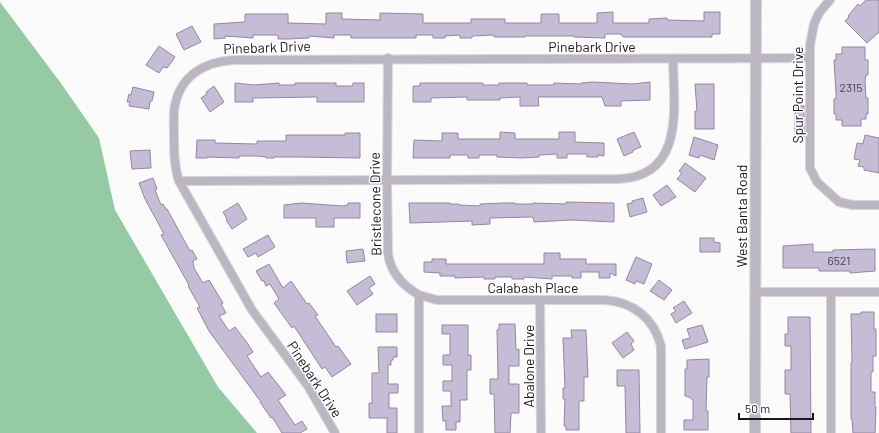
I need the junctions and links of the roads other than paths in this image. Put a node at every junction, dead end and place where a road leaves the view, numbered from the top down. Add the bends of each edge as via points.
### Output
1 (756, 0) edge
2 (830, 0) edge
3 (388, 58) junction
4 (810, 58) junction
5 (756, 59) junction
6 (674, 60) junction
7 (387, 180) junction
8 (179, 181) junction
9 (879, 205) edge
10 (754, 292) junction
11 (832, 292) junction
12 (879, 292) edge
13 (419, 295) junction
14 (540, 300) junction
15 (335, 433) edge
16 (419, 433) edge
17 (541, 433) edge
18 (661, 433) edge
19 (755, 433) edge
20 (831, 433) edge

1 - 5 street, West Banta Road
2 - 4 street, Spur Point Drive via 814,24
3 - 6 street, Pinebark Drive
3 - 7 street, Bristlecone Drive
3 - 8 street, Pinebark Drive via 218,61 193,73 183,85 175,106 174,157
4 - 5 street, Pinebark Drive
4 - 9 street, Spur Point Drive via 810,168 817,182 839,202 852,205
5 - 6 street, Pinebark Drive
5 - 10 street, West Banta Road
6 - 7 street via 674,122 670,140 663,158 645,173 618,179
7 - 8 street
7 - 13 street, Bristlecone Drive via 389,261 396,276
8 - 15 street, Pinebark Drive via 252,310 308,386
10 - 11 street
10 - 19 street, West Banta Road
11 - 12 street
11 - 20 street
13 - 14 street, Calabash Place via 437,300
13 - 16 street
14 - 17 street, Abalone Drive
14 - 18 street, Calabash Place via 614,300 630,305 651,323 661,351

